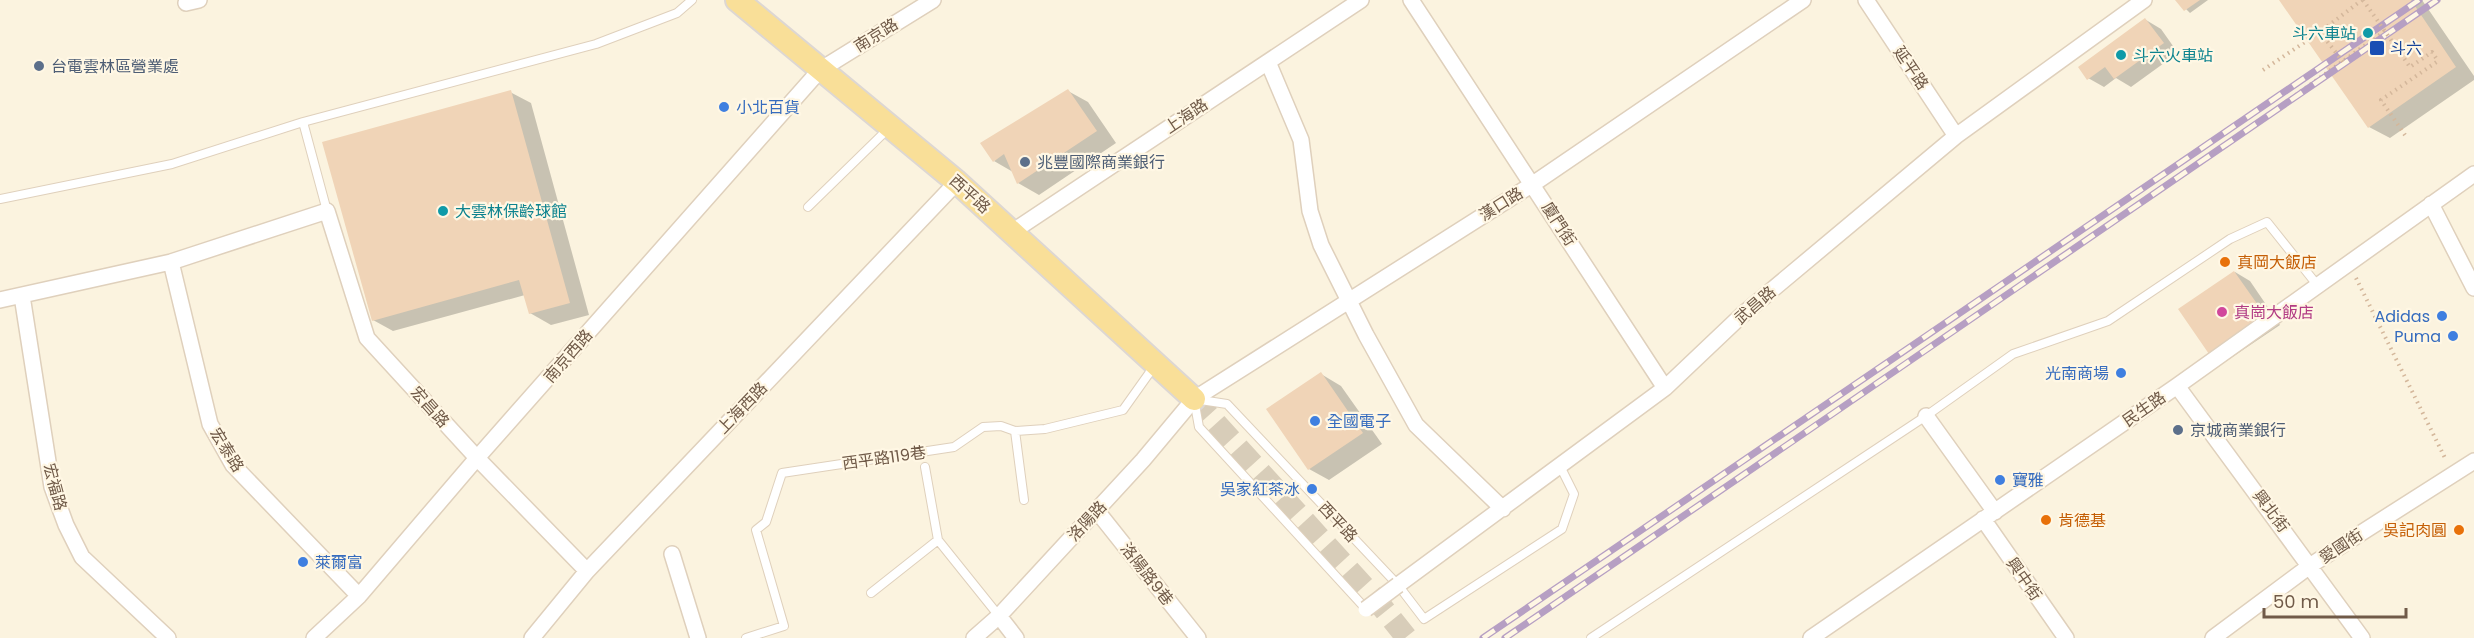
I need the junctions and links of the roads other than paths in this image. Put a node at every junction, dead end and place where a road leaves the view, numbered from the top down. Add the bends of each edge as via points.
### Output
1 (692, 0) edge
2 (737, 0) edge
3 (933, 0) edge
4 (1411, 0) edge
5 (1803, 0) edge
6 (1866, 0) edge
7 (2144, 0) edge
8 (1356, 1) edge
9 (1268, 62) junction
10 (820, 70) junction
11 (303, 122) junction
12 (891, 127) junction
13 (1956, 136) junction
14 (2474, 174) edge
15 (957, 182) junction
16 (1533, 184) junction
17 (0, 199) edge
18 (2431, 204) junction
19 (808, 207) dead end
20 (327, 210) junction
21 (1012, 232) junction
22 (171, 262) junction
23 (2318, 286) junction
24 (2474, 288) edge
25 (22, 297) junction
26 (0, 300) edge
27 (1349, 300) junction
28 (1156, 364) junction
29 (2177, 386) junction
30 (1665, 388) junction
31 (1194, 399) junction
32 (1926, 416) junction
33 (1015, 431) junction
34 (477, 458) junction
35 (2474, 460) edge
36 (1560, 466) junction
37 (925, 467) dead end
38 (1024, 500) dead end
39 (1503, 509) junction
40 (1097, 511) junction
41 (1989, 516) junction
42 (938, 540) junction
43 (672, 554) dead end
44 (2311, 565) junction
45 (587, 571) junction
46 (1398, 585) junction
47 (871, 593) dead end
48 (359, 596) junction
49 (1366, 609) joint
50 (999, 616) junction
51 (168, 638) edge
52 (314, 638) edge
53 (532, 638) edge
54 (698, 638) edge
55 (746, 638) edge
56 (974, 638) edge
57 (1016, 638) edge
58 (1197, 638) edge
59 (1591, 638) edge
60 (1810, 638) edge
61 (2066, 638) edge
62 (2213, 638) edge
63 (2362, 638) edge

1 - 11 lane via 677,13 596,44
2 - 10 main road, 西平路
3 - 10 street, 南京路
4 - 16 street, 廈門街
5 - 16 street, 漢口路
6 - 13 street, 延平路
7 - 13 street, 武昌路
8 - 9 street, 上海路
9 - 21 street, 上海路
9 - 27 street via 1300,140 1310,212 1321,245
10 - 12 main road, 西平路
10 - 34 street, 南京西路
11 - 17 lane via 172,164
11 - 20 lane
12 - 15 main road, 西平路
12 - 19 lane
13 - 30 street, 武昌路 via 1742,315
14 - 18 street, 民生路
15 - 21 main road, 西平路
15 - 45 street, 上海西路
16 - 27 street, 漢口路
16 - 30 street, 廈門街
18 - 23 street, 民生路
18 - 24 street
20 - 22 street
20 - 34 street, 宏昌路 via 367,338
21 - 28 main road, 西平路
22 - 25 street
22 - 48 street, 宏泰路 via 210,424 233,465
23 - 29 street, 民生路
23 - 32 lane via 2267,222 2230,239 2108,321 2013,354
25 - 26 street
25 - 51 street, 宏福路 via 52,487 66,525 82,557
27 - 31 street, 漢口路
27 - 39 street via 1416,425
28 - 31 main road, 西平路
28 - 33 lane, 西平路119巷 via 1123,410 1045,429
29 - 41 street, 民生路
29 - 44 street, 興北街
30 - 36 street, 武昌路
31 - 40 street, 洛陽路
31 - 46 lane, 西平路 via 1227,404
31 - 49 lane via 1199,428
32 - 41 street, 興中街
32 - 59 lane
33 - 38 lane
33 - 55 lane, 西平路119巷 via 1001,426 983,428 954,447 782,473 766,522 756,530 784,626
34 - 45 street, 宏昌路
34 - 48 street, 南京西路
35 - 44 street, 愛國街
36 - 39 street, 武昌路
36 - 46 lane, 西平路 via 1574,494 1562,529 1424,619
37 - 42 lane
39 - 46 street, 武昌路
40 - 50 street, 洛陽路
40 - 58 street, 洛陽路9巷
41 - 60 street, 民生路
41 - 61 street, 興中街
42 - 47 lane
42 - 50 lane
43 - 54 street
44 - 62 street, 愛國街
44 - 63 street, 興北街
45 - 53 street, 上海西路
46 - 49 street, 武昌路, bridge
48 - 52 street, 南京西路
50 - 56 street, 洛陽路
50 - 57 street

